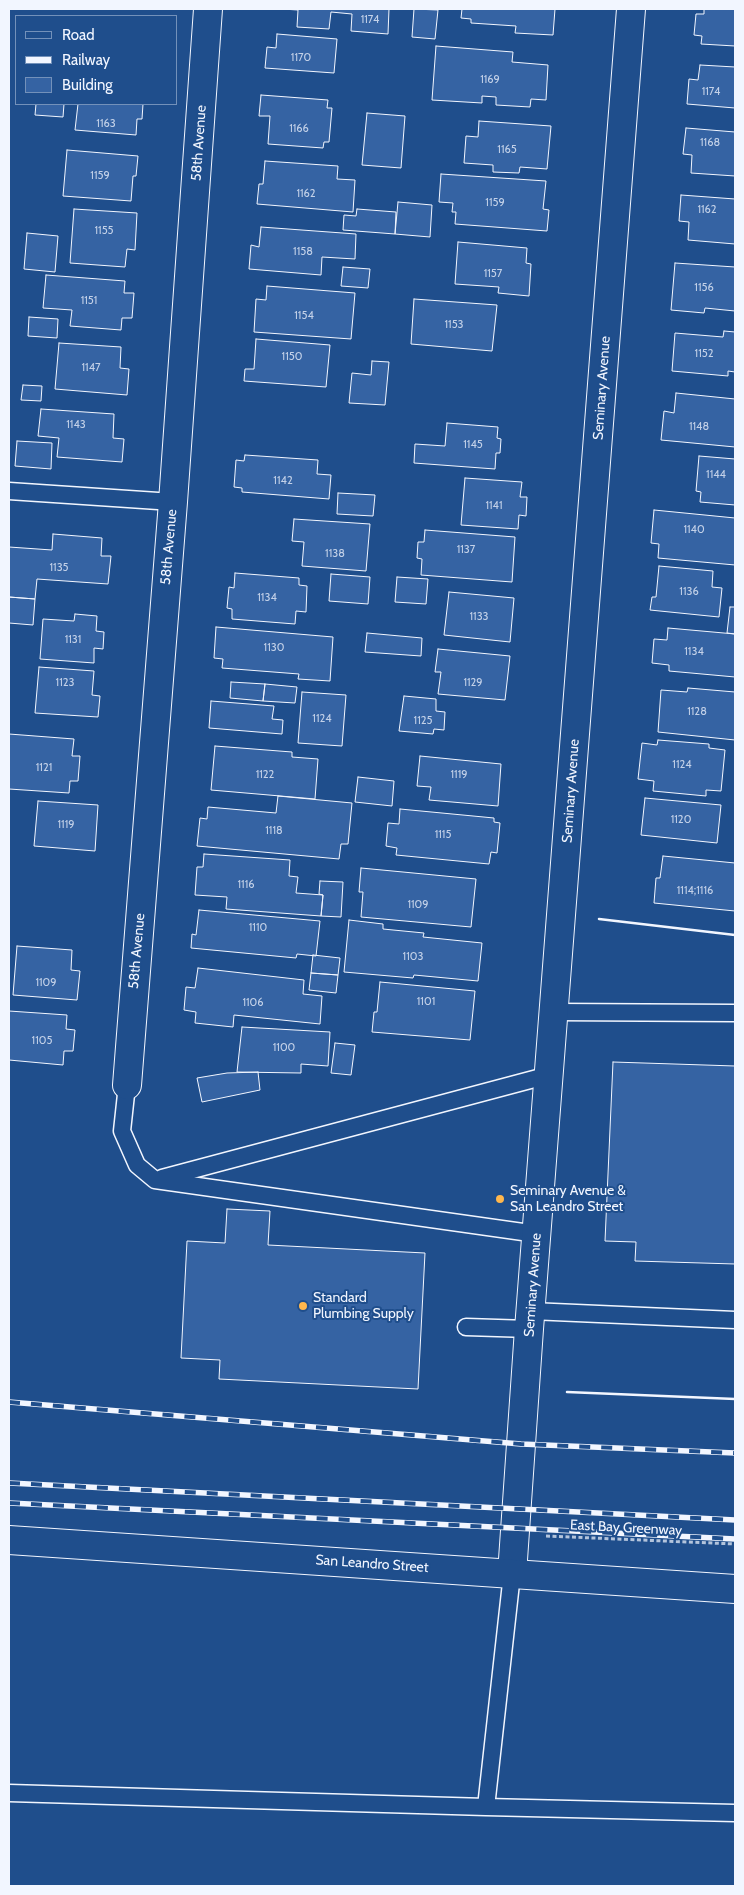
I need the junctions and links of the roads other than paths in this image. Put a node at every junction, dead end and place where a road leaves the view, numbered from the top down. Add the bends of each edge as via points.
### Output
1 (208, 9) edge
2 (631, 9) edge
3 (9, 491) edge
4 (173, 502) junction
5 (554, 1012) junction
6 (735, 1013) edge
7 (549, 1075) junction
8 (127, 1085) joint
9 (155, 1180) junction
10 (537, 1234) junction
11 (530, 1320) junction
12 (735, 1320) edge
13 (466, 1327) dead end
14 (9, 1540) edge
15 (512, 1574) junction
16 (735, 1589) edge
17 (9, 1793) edge
18 (486, 1807) junction
19 (735, 1813) edge

1 - 4 street, 58th Avenue
2 - 5 street, Seminary Avenue
3 - 4 lane
4 - 8 street, 58th Avenue
5 - 6 lane
5 - 7 street, Seminary Avenue
7 - 9 lane
7 - 10 street, Seminary Avenue
8 - 9 lane via 122,1131 137,1165
9 - 10 lane
10 - 11 street, Seminary Avenue
11 - 12 lane
11 - 13 lane
11 - 15 street, Seminary Avenue
14 - 15 street, San Leandro Street
15 - 16 street, San Leandro Street
15 - 18 lane
17 - 18 lane
18 - 19 lane

